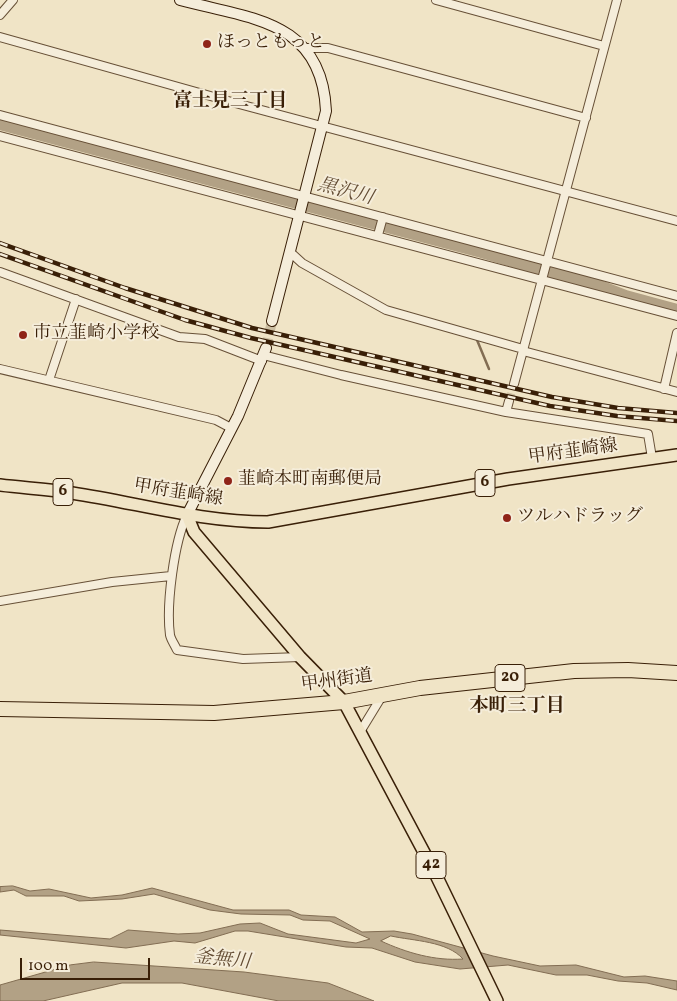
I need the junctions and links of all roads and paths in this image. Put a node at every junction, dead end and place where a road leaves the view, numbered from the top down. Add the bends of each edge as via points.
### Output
1 (13, 0) edge
2 (180, 0) edge
3 (436, 0) edge
4 (617, 0) edge
5 (0, 15) edge
6 (0, 36) edge
7 (604, 46) junction
8 (305, 48) junction
9 (0, 115) edge
10 (586, 118) junction
11 (323, 126) junction
12 (0, 136) edge
13 (566, 191) junction
14 (305, 196) junction
15 (300, 214) junction
16 (383, 217) junction
17 (677, 221) edge
18 (378, 235) junction
19 (290, 252) junction
20 (548, 261) junction
21 (0, 272) edge
22 (542, 280) junction
23 (677, 296) edge
24 (76, 299) junction
25 (677, 316) edge
26 (272, 321) tunnel mouth
27 (677, 334) edge
28 (523, 350) junction
29 (264, 355) junction
30 (0, 368) edge
31 (49, 380) junction
32 (514, 384) tunnel mouth
33 (664, 389) junction
34 (677, 392) edge
35 (509, 400) tunnel mouth
36 (506, 412) junction
37 (231, 428) junction
38 (677, 455) edge
39 (652, 458) junction
40 (0, 485) edge
41 (187, 515) junction
42 (171, 576) junction
43 (0, 601) edge
44 (300, 657) junction
45 (677, 673) edge
46 (383, 694) junction
47 (344, 702) junction
48 (0, 710) edge
49 (360, 732) junction
50 (497, 1001) edge

1 - 5 street
2 - 8 street via 276,26
3 - 7 street
4 - 7 street
6 - 11 street
7 - 10 street
8 - 10 street via 328,48
8 - 11 street via 322,78 326,111
9 - 14 street
10 - 13 street
11 - 13 street
11 - 14 street
12 - 15 street
13 - 17 street
13 - 20 street
14 - 15 street
14 - 16 street
15 - 18 street
15 - 19 street
16 - 18 street
16 - 20 street
18 - 22 street
19 - 26 street
19 - 28 street via 302,263 386,310
20 - 22 street
20 - 23 street
21 - 24 street
22 - 25 street
22 - 28 street
24 - 29 street via 179,337
24 - 31 street
27 - 33 street
28 - 32 street
28 - 33 street
29 - 36 street
29 - 37 street
30 - 31 street
31 - 37 street via 216,420
33 - 34 street
35 - 36 street
36 - 39 street via 648,434
37 - 41 street
38 - 39 main road, 甲府韮崎線 / 6
39 - 41 main road, 甲府韮崎線 / 6 via 508,479 268,522
40 - 41 main road, 甲府韮崎線 / 6 via 72,493
41 - 42 street
41 - 44 main road via 194,532
42 - 43 street via 112,582
42 - 44 street via 170,637 177,650 243,659
44 - 47 main road
45 - 46 highway, 甲州街道 / 20 via 574,671
46 - 47 highway, 甲州街道 / 20
46 - 49 street
47 - 48 highway, 甲州街道 / 20 via 214,713
47 - 49 main road, 42
49 - 50 main road, 42 via 435,873

